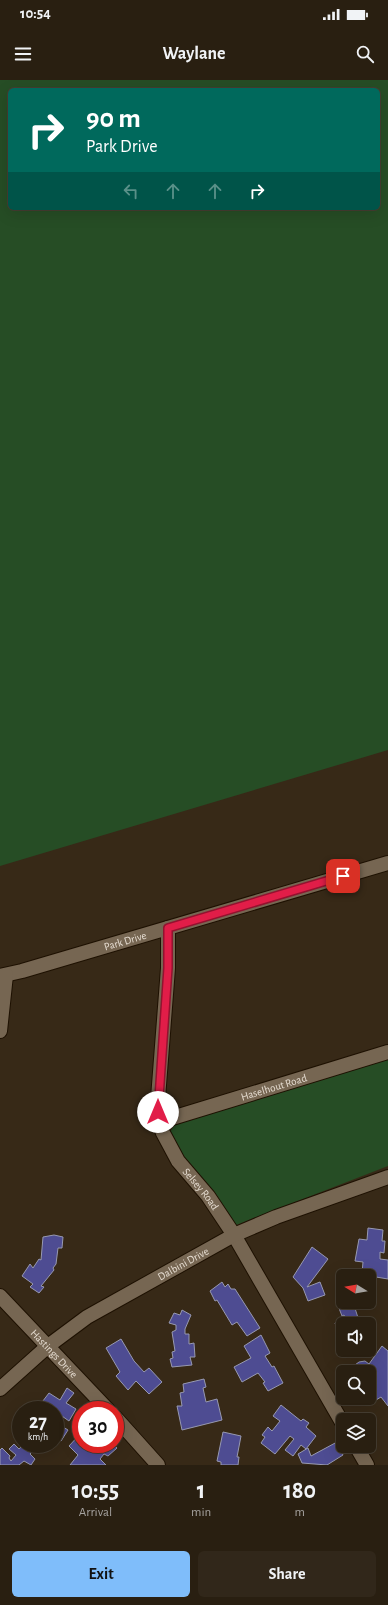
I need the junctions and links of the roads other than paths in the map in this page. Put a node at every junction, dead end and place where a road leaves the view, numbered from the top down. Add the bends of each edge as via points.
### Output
1 (388, 864) edge
2 (168, 928) junction
3 (3, 975) edge
4 (0, 1031) edge
5 (388, 1052) edge
6 (159, 1122) junction
7 (388, 1177) edge
8 (234, 1235) junction
9 (0, 1296) edge
10 (48, 1346) junction
11 (0, 1389) edge
12 (100, 1401) edge
13 (337, 1413) edge
14 (124, 1427) edge
15 (360, 1453) edge
16 (158, 1465) edge
17 (367, 1465) edge

1 - 2 street, Park Drive
2 - 3 street, Park Drive
2 - 6 street, Selsey Road via 168,968 158,1098
3 - 4 street
5 - 6 street, Haselhout Road
6 - 8 street, Selsey Road via 172,1152 208,1196
7 - 8 street, Dalbini Drive via 276,1217
8 - 10 street, Dalbini Drive via 87,1317
8 - 13 street, Selsey Road
9 - 10 street, Hastings Drive
10 - 11 street, Dalbini Drive
10 - 12 street, Hastings Drive
14 - 16 street
15 - 17 street

